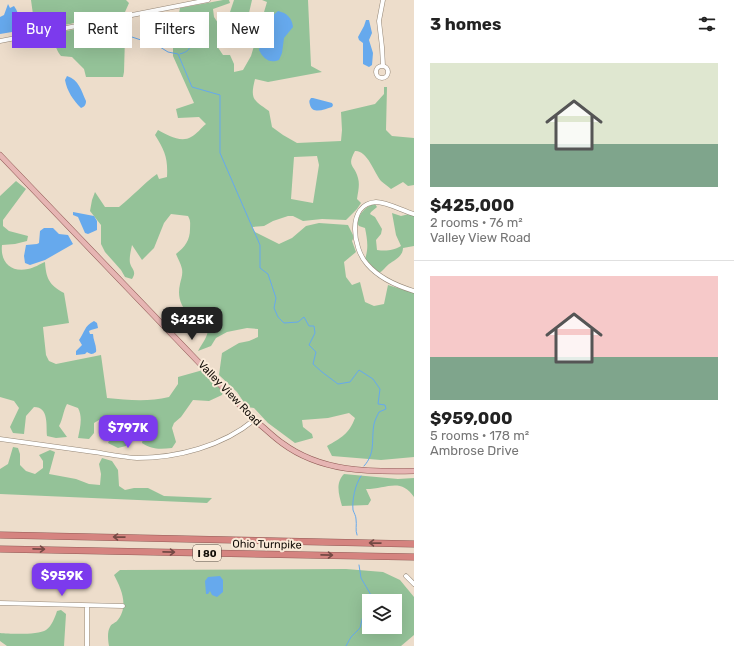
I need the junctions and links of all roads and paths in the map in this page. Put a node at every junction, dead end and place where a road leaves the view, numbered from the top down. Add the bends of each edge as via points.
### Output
1 (208, 0) edge
2 (384, 0) edge
3 (0, 41) edge
4 (383, 66) dead end
5 (0, 155) edge
6 (414, 214) edge
7 (414, 291) edge
8 (254, 420) junction
9 (0, 439) edge
10 (414, 471) edge
11 (0, 535) edge
12 (414, 544) edge
13 (0, 549) edge
14 (414, 557) edge
15 (406, 576) dead end
16 (414, 584) edge
17 (0, 603) edge
18 (87, 606) junction
19 (123, 606) dead end
20 (87, 646) edge

1 - 3 street
2 - 4 street via 379,21
5 - 8 main road, Valley View Road
6 - 7 street via 380,202 371,203 360,211 355,221 359,253 370,268 394,284
8 - 9 street via 234,434 200,448 154,457 125,457
8 - 10 main road, Valley View Road via 283,444 320,463 361,471
12 -> 11 highway, Ohio Turnpike / I 80
13 -> 14 highway, Ohio Turnpike / I 80
15 - 16 street
17 - 18 street
18 - 19 street
18 - 20 street

